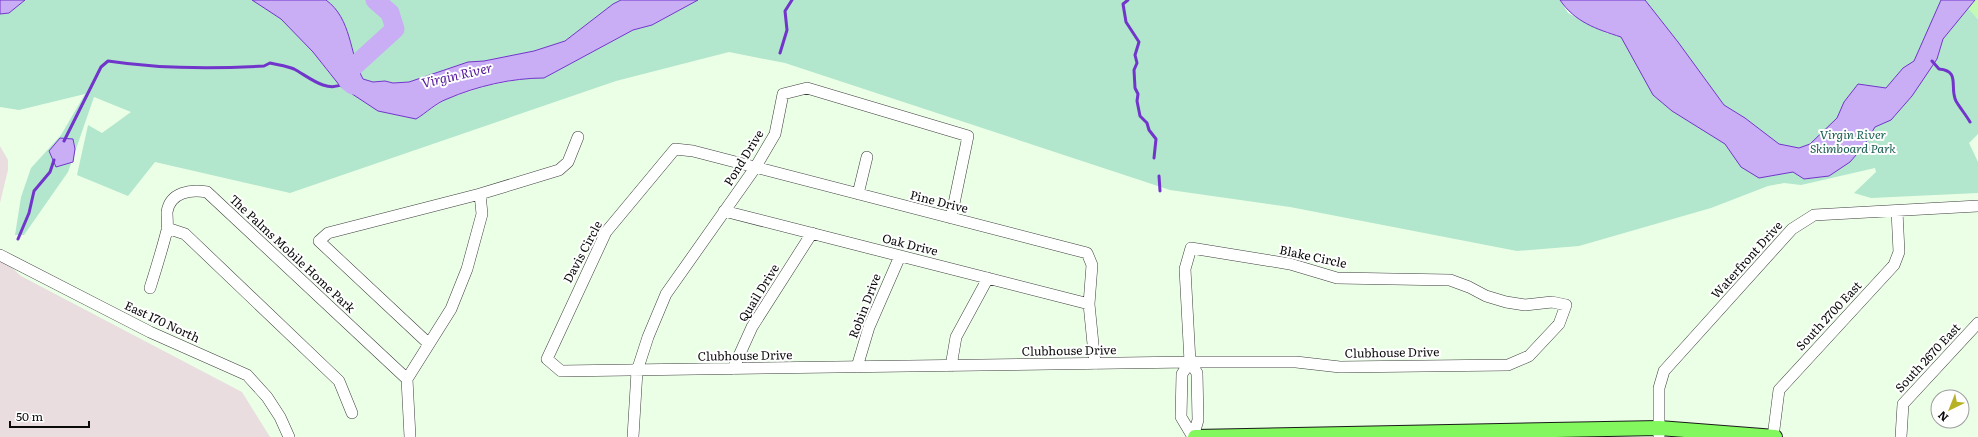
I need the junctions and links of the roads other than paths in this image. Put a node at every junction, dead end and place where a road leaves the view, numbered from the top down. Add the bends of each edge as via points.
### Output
1 (578, 137) dead end
2 (675, 150) joint
3 (867, 157) dead end
4 (755, 168) junction
5 (480, 194) junction
6 (858, 194) junction
7 (1978, 206) edge
8 (724, 211) junction
9 (1897, 211) junction
10 (951, 218) junction
11 (167, 228) junction
12 (812, 233) junction
13 (0, 255) edge
14 (900, 256) junction
15 (988, 278) junction
16 (150, 288) dead end
17 (1089, 304) junction
18 (1566, 305) joint
19 (1978, 323) edge
20 (429, 344) junction
21 (546, 359) joint
22 (1190, 362) junction
23 (1095, 364) junction
24 (951, 366) junction
25 (857, 367) junction
26 (733, 369) junction
27 (638, 371) junction
28 (407, 379) junction
29 (352, 413) dead end
30 (1659, 433) edge
31 (289, 437) edge
32 (410, 437) edge
33 (633, 437) edge
34 (1195, 437) edge
35 (1774, 437) edge
36 (1900, 437) edge

1 - 5 street via 568,162 559,170
2 - 4 street, Pine Drive via 693,151
2 - 21 street, Davis Circle via 606,232
3 - 6 street
4 - 6 street, Pine Drive
4 - 8 street, Pond Drive
4 - 10 street, Pond Drive via 775,134 783,94 807,88 968,136
5 - 20 street via 482,214 467,269 451,309
5 - 20 street via 328,233 319,241
6 - 10 street, Pine Drive
7 - 9 street, Waterfront Drive
8 - 12 street, Oak Drive
8 - 27 street, Pond Drive via 666,294 648,337
9 - 30 street, Waterfront Drive via 1814,215 1792,229 1664,371 1659,388
9 - 35 street, South 2700 East via 1899,252 1894,265 1779,390
10 - 17 street, Pine Drive via 1087,253 1092,265
11 - 16 street, The Palms Mobile Home Park
11 - 28 street, The Palms Mobile Home Park via 167,210 173,200 184,191 207,192
11 - 29 street via 185,234 339,380
12 - 14 street, Oak Drive
12 - 26 street, Quail Drive via 752,327
13 - 31 street, East 170 North via 144,329 247,375 267,397
14 - 15 street, Oak Drive
14 - 25 street, Robin Drive via 870,327
15 - 17 street, Oak Drive
15 - 24 street via 956,337
17 - 23 street, Pine Drive
18 - 22 street, Clubhouse Drive via 1560,324 1529,356 1508,365 1340,367 1296,362
18 - 22 street, Blake Circle via 1552,302 1525,305 1506,302 1450,280 1337,278 1290,264 1191,248 1185,269
19 - 36 street, South 2670 East via 1903,404
20 - 28 street
21 - 27 street, Clubhouse Drive via 561,371
22 - 22 street via 1182,374 1181,417 1193,437 1198,420 1196,373
22 - 23 street, Clubhouse Drive
23 - 24 street, Clubhouse Drive
24 - 25 street, Clubhouse Drive
25 - 26 street, Clubhouse Drive
26 - 27 street, Clubhouse Drive
27 - 33 street, Pond Drive
28 - 32 street
30 - 34 main road
30 - 35 main road

